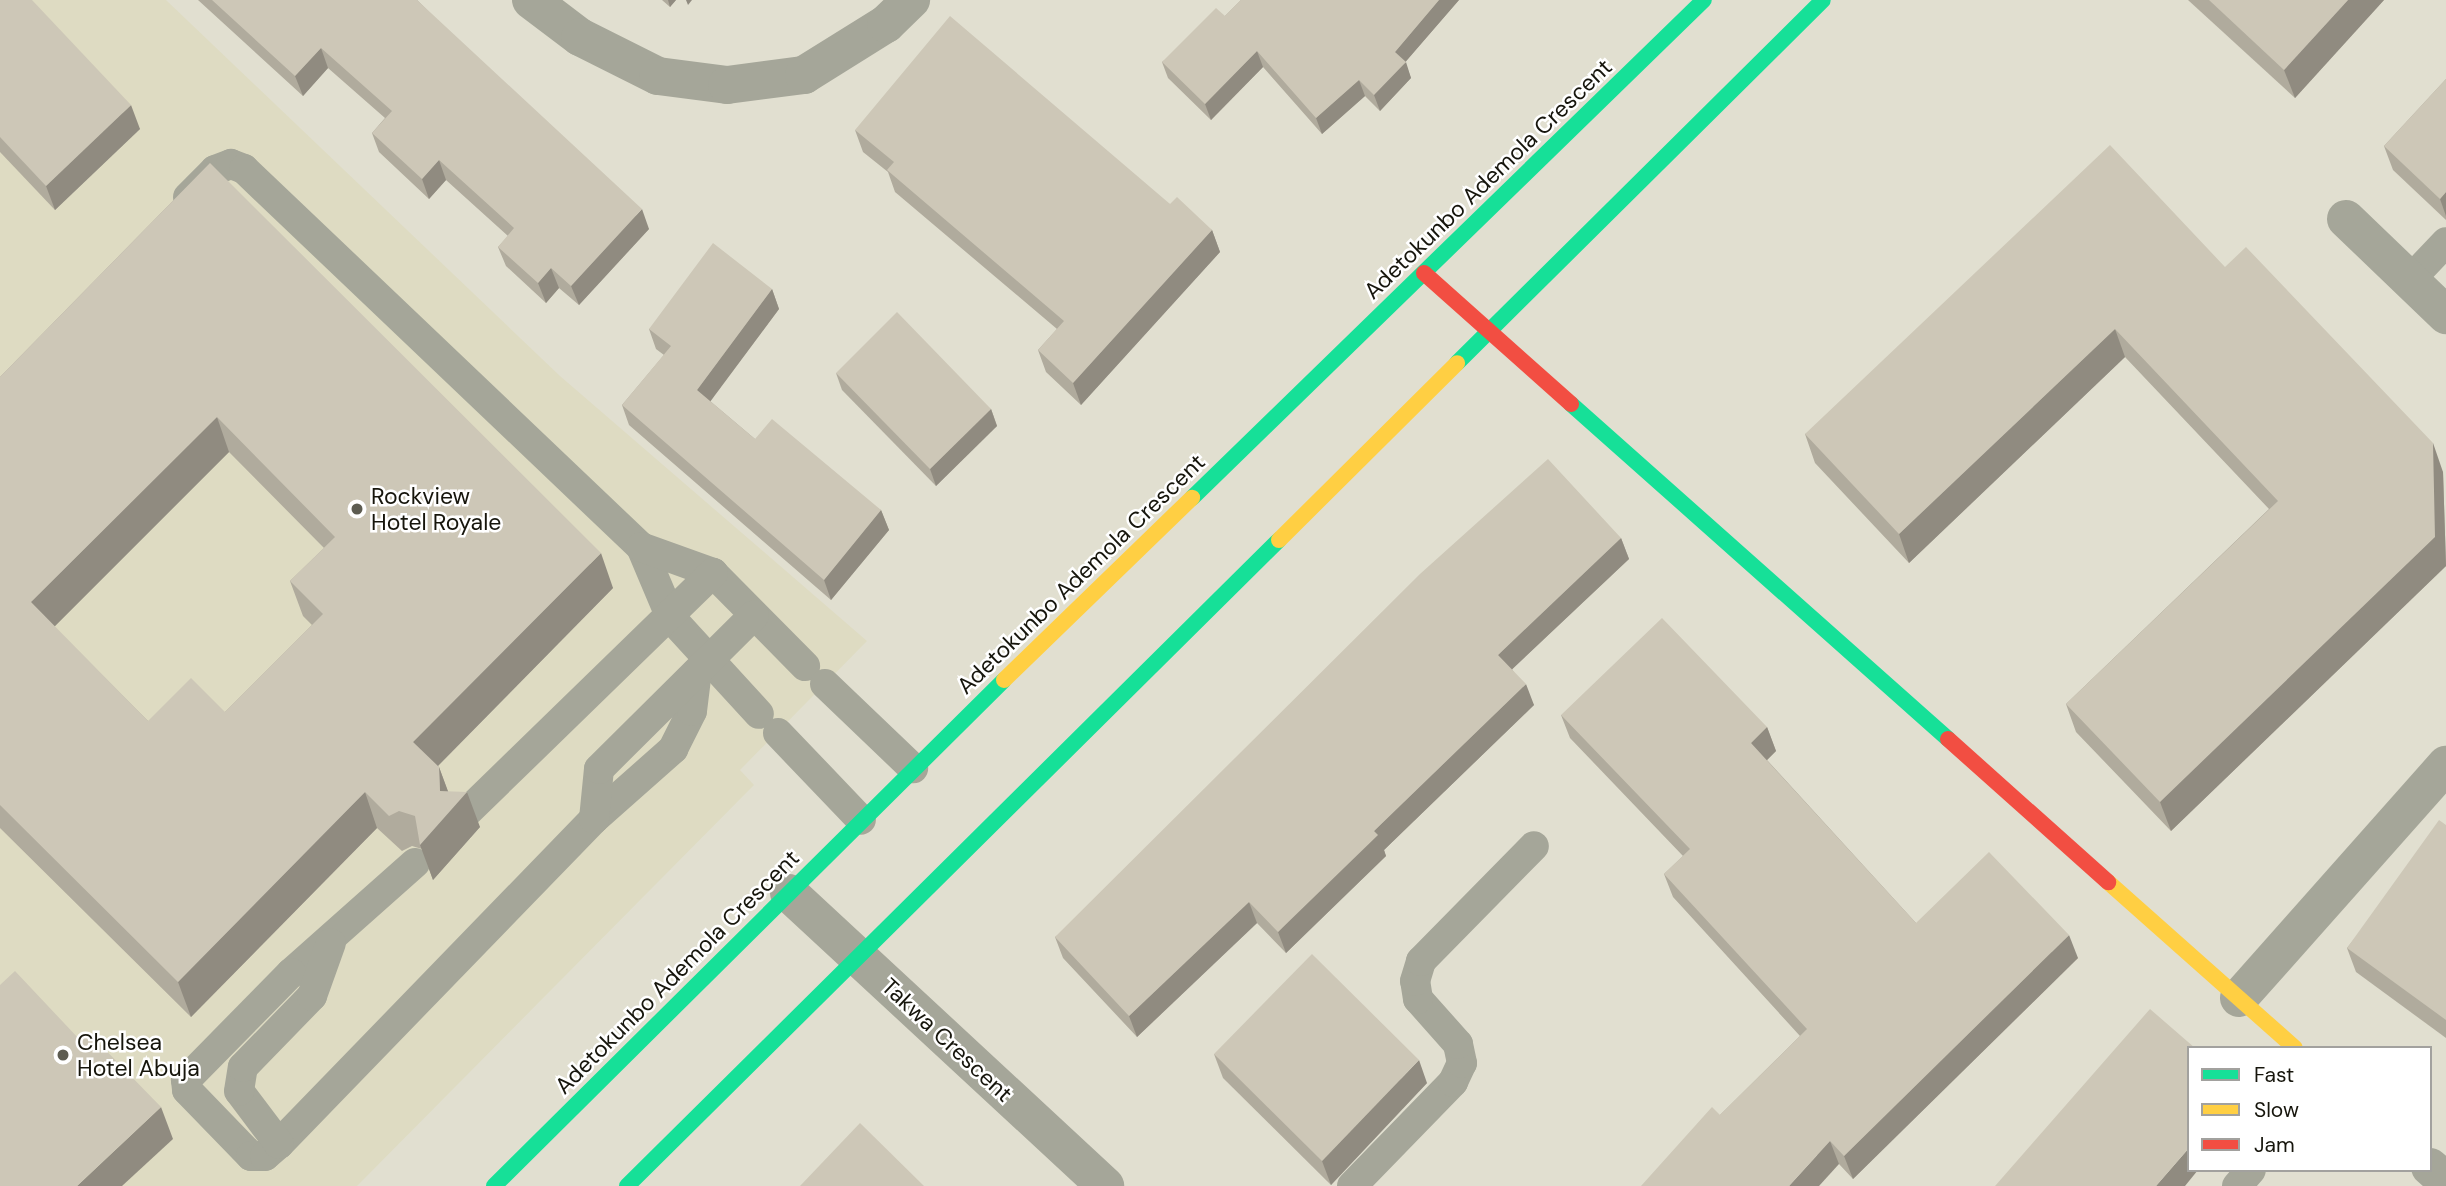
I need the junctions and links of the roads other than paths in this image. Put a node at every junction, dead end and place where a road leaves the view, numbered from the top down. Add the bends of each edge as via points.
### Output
1 (531, 0) edge
2 (911, 0) edge
3 (1704, 0) edge
4 (1823, 0) edge
5 (167, 218) edge
6 (2346, 219) dead end
7 (2446, 242) edge
8 (1424, 273) junction
9 (2410, 280) junction
10 (2446, 315) edge
11 (1484, 331) junction
12 (641, 547) junction
13 (713, 573) junction
14 (754, 615) junction
15 (671, 618) junction
16 (703, 666) junction
17 (2446, 765) edge
18 (913, 768) junction
19 (465, 814) edge
20 (861, 820) junction
21 (1534, 846) dead end
22 (415, 863) edge
23 (789, 893) junction
24 (331, 943) junction
25 (858, 957) junction
26 (2239, 998) junction
27 (2293, 1046) edge
28 (279, 1144) junction
29 (2432, 1169) edge
30 (2248, 1172) edge
31 (2446, 1181) edge
32 (494, 1186) edge
33 (627, 1186) edge
34 (1105, 1186) edge
35 (1352, 1186) edge
36 (2237, 1186) edge

1 - 2 street via 580,37 658,76 727,85 804,75 886,24
3 - 8 main road, Adetokunbo Ademola Crescent
4 - 11 main road
5 - 12 lane via 215,170 231,164 244,169
6 - 9 street
7 - 9 lane
8 - 11 main road
8 - 18 main road, Adetokunbo Ademola Crescent
9 - 10 street
11 - 25 main road
11 - 26 main road
12 - 13 lane
12 - 15 lane
13 - 14 lane
13 - 15 lane
14 - 16 lane
14 - 18 lane
15 - 16 lane
15 - 19 lane
16 - 20 lane via 769,724
16 - 28 lane via 599,769 594,819
17 - 26 street
18 - 20 main road, Adetokunbo Ademola Crescent
20 - 23 main road, Adetokunbo Ademola Crescent
21 - 35 lane via 1421,961 1415,981 1418,999 1458,1044 1462,1063 1453,1082
22 - 24 lane
23 - 25 street, Takwa Crescent
23 - 32 main road, Adetokunbo Ademola Crescent
24 - 28 lane via 312,996 243,1067 239,1091
24 - 28 lane via 290,973 186,1080 187,1090 251,1156 265,1156
25 - 33 main road
25 - 34 street, Takwa Crescent
26 - 27 main road
29 - 31 street
30 - 36 lane

